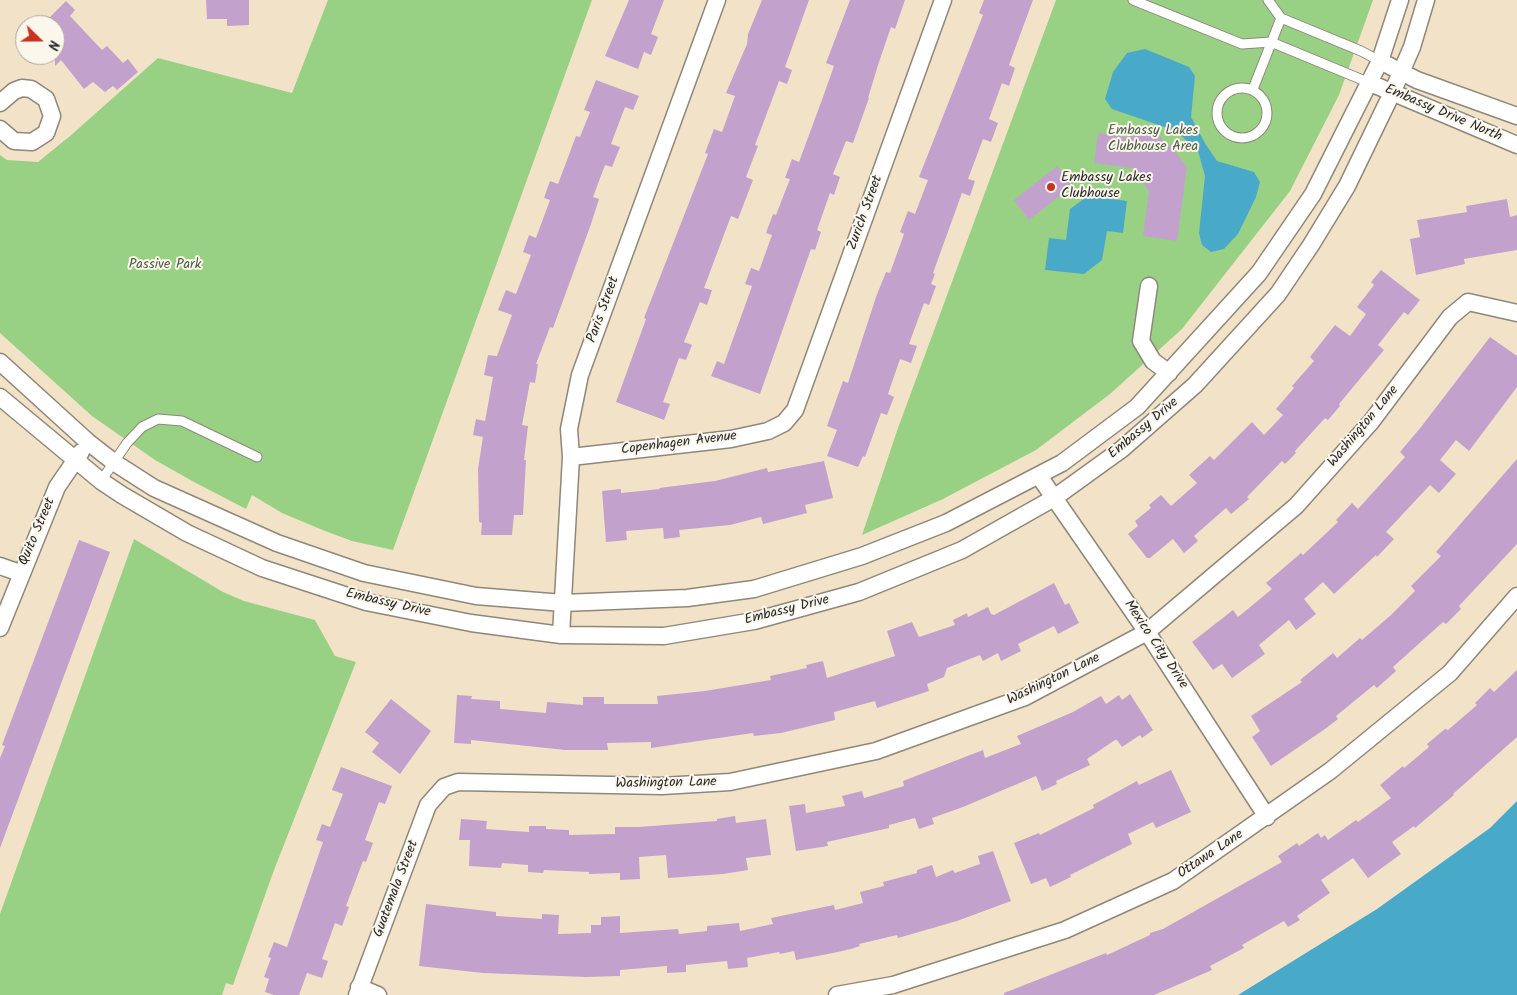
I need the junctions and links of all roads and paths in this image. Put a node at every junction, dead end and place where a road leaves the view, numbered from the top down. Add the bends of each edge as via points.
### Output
1 (717, 0) edge
2 (943, 0) edge
3 (1133, 0) edge
4 (1268, 0) edge
5 (1400, 0) edge
6 (1426, 0) edge
7 (1281, 18) junction
8 (1271, 42) junction
9 (1380, 62) junction
10 (1402, 71) junction
11 (1370, 83) junction
12 (1253, 90) junction
13 (1392, 93) junction
14 (0, 102) edge
15 (1517, 116) edge
16 (0, 129) edge
17 (1517, 145) edge
18 (1149, 286) dead end
19 (1517, 313) edge
20 (0, 362) edge
21 (1169, 373) junction
22 (0, 397) edge
23 (784, 423) joint
24 (88, 442) junction
25 (257, 457) dead end
26 (571, 457) junction
27 (74, 460) junction
28 (114, 463) junction
29 (1039, 476) junction
30 (101, 481) junction
31 (1054, 498) junction
32 (0, 566) edge
33 (20, 573) junction
34 (1517, 596) edge
35 (563, 603) junction
36 (0, 628) edge
37 (1147, 632) junction
38 (561, 635) junction
39 (444, 787) joint
40 (1267, 817) junction
41 (358, 991) edge
42 (378, 995) edge
43 (837, 995) edge

1 - 26 street, Paris Street via 580,375 569,429
2 - 23 street, Zurich Street via 796,410
3 - 8 lane via 1242,44
4 - 7 lane
5 - 9 street, Embassy Drive
6 - 10 street, Embassy Drive
7 - 8 lane
7 - 9 lane
8 - 11 lane
8 - 12 lane
9 - 10 street, Embassy Drive North
9 - 11 street, Embassy Drive
10 - 13 street, Embassy Drive
10 - 15 street, Embassy Drive North via 1418,80
11 - 13 street, Embassy Drive North
11 - 21 street, Embassy Drive via 1313,194 1270,257
12 - 12 lane via 1233,89 1218,103 1218,122 1232,137 1251,137 1266,124 1266,104
13 - 17 street, Embassy Drive North
13 - 31 street, Embassy Drive via 1347,186 1278,294 1195,385 1122,449
14 - 16 street via 14,90 32,89 46,99 52,116 46,132 32,142 14,141
18 - 21 street via 1141,341 1152,361
19 - 37 street, Washington Lane via 1468,302 1450,317 1371,422 1296,506
20 - 24 street, Embassy Drive
21 - 29 street, Embassy Drive via 1137,407 1069,458
22 - 27 street, Embassy Drive
23 - 26 street, Copenhagen Avenue via 768,431 731,439
24 - 27 street, Quito Street
24 - 28 street, Embassy Drive
25 - 28 lane via 182,421 158,420 142,427
26 - 35 street, Paris Street
27 - 30 street, Embassy Drive
27 - 33 street, Quito Street via 57,487
28 - 30 lane
28 - 35 street, Embassy Drive via 154,488 244,530 364,572 476,596
29 - 31 street, Mexico City Drive
29 - 35 street, Embassy Drive via 946,524 862,556 754,589 687,598
30 - 38 street, Embassy Drive via 188,533 262,568 366,602 471,623
31 - 37 street, Mexico City Drive
31 - 38 street, Embassy Drive via 962,550 859,592 754,621 664,636
32 - 33 street
33 - 36 street, Quito Street
34 - 40 street, Ottawa Lane via 1450,672 1330,771
35 - 38 street, Paris Street
37 - 39 street, Washington Lane via 1025,697 876,751 730,782 662,786 458,782
37 - 40 street, Mexico City Drive
39 - 41 street, Guatemala Street via 428,805
40 - 43 street, Ottawa Lane via 1173,882 1065,930 892,985
41 - 42 street

